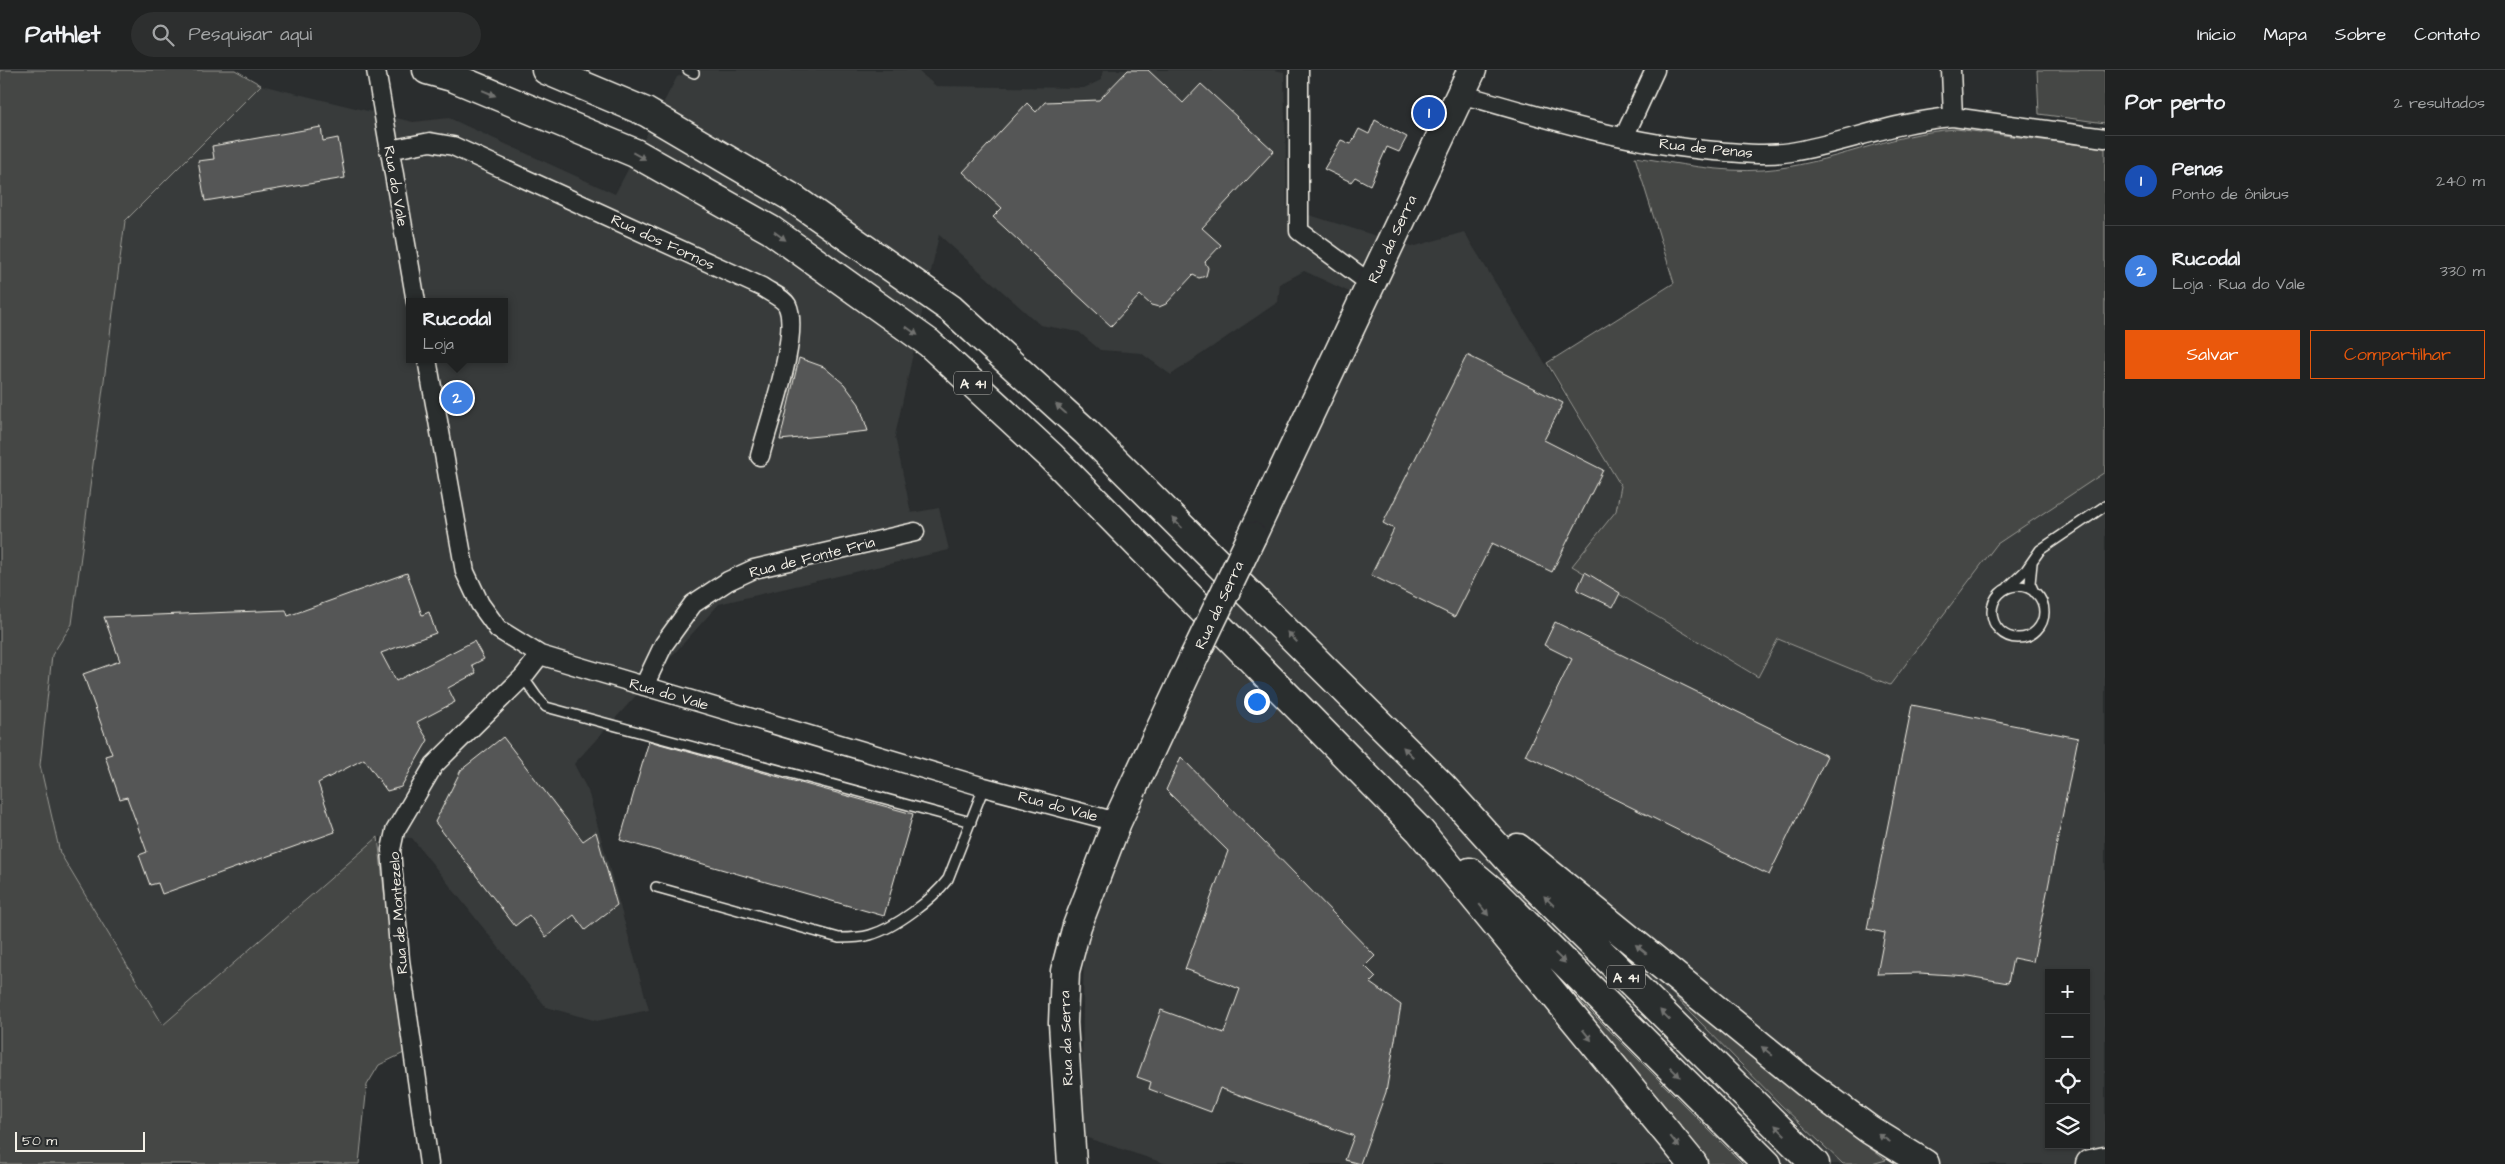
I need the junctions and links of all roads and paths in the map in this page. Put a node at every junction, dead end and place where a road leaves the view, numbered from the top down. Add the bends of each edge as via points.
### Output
1 (376, 70) edge
2 (427, 70) edge
3 (546, 70) edge
4 (1298, 70) edge
5 (1656, 70) edge
6 (1950, 70) edge
7 (1466, 82) edge
8 (1953, 117) junction
9 (1624, 137) junction
10 (2105, 138) edge
11 (390, 150) junction
12 (1371, 284) junction
13 (415, 298) edge
14 (428, 363) edge
15 (760, 456) dead end
16 (2105, 506) edge
17 (915, 532) dead end
18 (2032, 561) junction
19 (2003, 590) junction
20 (2035, 593) junction
21 (540, 655) junction
22 (523, 677) junction
23 (644, 686) junction
24 (1442, 786) junction
25 (984, 787) junction
26 (971, 822) junction
27 (1117, 822) junction
28 (1420, 831) junction
29 (656, 888) dead end
30 (2105, 1161) edge
31 (429, 1164) edge
32 (1072, 1164) edge
33 (1693, 1164) edge
34 (1768, 1164) edge
35 (1815, 1164) edge
36 (1925, 1164) edge
37 (2090, 1164) edge

1 - 11 street, Rua do Vale
2 -> 28 main road, A 41 via 635,153 771,230 929,343 1051,456
24 -> 3 main road, A 41 via 1086,432 951,309 791,197 646,112
4 - 12 street via 1298,231
5 - 9 street
6 - 8 street
7 - 9 street, Rua de Penas
7 - 12 main road, Rua da Serra
8 - 9 street, Rua de Penas via 1928,118 1790,152 1746,154 1685,149
8 - 10 street, Rua de Penas
11 - 13 street, Rua do Vale
11 - 15 street, Rua dos Fornos via 430,142 454,146 762,288 786,303 792,319 789,350
12 - 27 main road, Rua da Serra, bridge
14 - 21 street, Rua do Vale via 465,572 480,604 498,629
16 - 18 lane via 2040,550
17 - 23 street, Rua de Fonte Fria via 754,569 728,581 693,604 664,644
18 - 19 lane via 2020,577
18 - 20 lane via 2030,583
19 - 20 lane via 2020,586
19 - 20 lane via 1993,603 1993,620 2003,633 2020,637 2035,631 2043,616 2043,607
21 - 22 street, Rua de Montezelo
21 - 23 street, Rua do Vale
22 - 26 lane via 546,707
22 - 31 street, Rua de Montezelo via 434,765 395,831 391,850 400,960
23 - 25 street, Rua do Vale
35 -> 24 main road, A 41 via 1522,874
36 -> 24 main road via 1870,1130 1805,1082
25 - 26 lane
25 - 27 street, Rua do Vale
26 - 29 lane via 948,879 940,890 891,926 870,935 839,938
27 - 32 main road, Rua da Serra via 1077,926 1065,971 1063,1023
28 -> 33 main road
28 -> 34 main road, A 41 via 1495,893
30 - 37 main road

